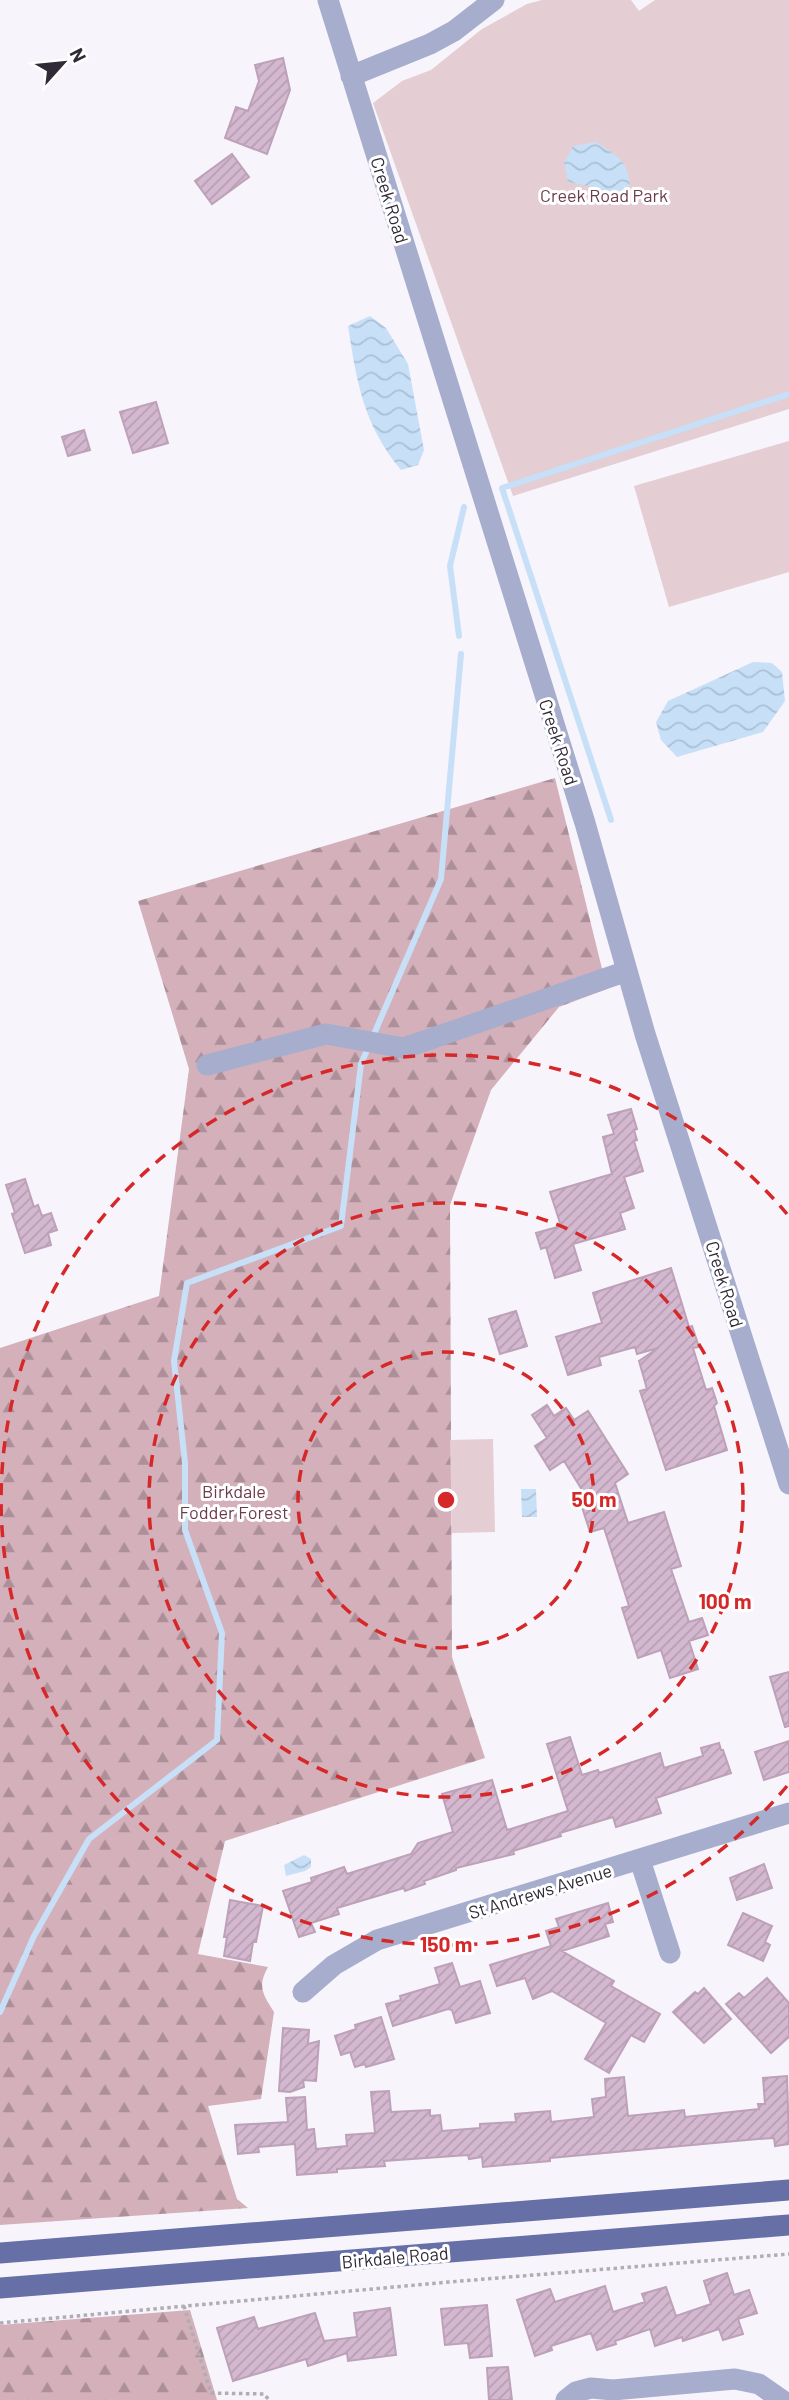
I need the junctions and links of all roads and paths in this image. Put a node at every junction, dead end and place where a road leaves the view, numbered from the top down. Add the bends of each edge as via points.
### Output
1 (328, 0) edge
2 (494, 0) edge
3 (351, 76) junction
4 (627, 971) junction
5 (207, 1065) dead end
6 (789, 1484) edge
7 (789, 1813) edge
8 (640, 1860) junction
9 (670, 1953) dead end
10 (303, 1992) dead end
11 (789, 2190) edge
12 (789, 2225) edge
13 (0, 2253) edge
14 (789, 2254) edge
15 (0, 2288) edge
16 (184, 2306) junction
17 (0, 2323) edge
18 (269, 2400) edge
19 (566, 2400) edge
20 (782, 2400) edge

1 - 3 street, Creek Road
2 - 3 street via 430,44
3 - 4 street, Creek Road
4 - 5 street via 404,1048 326,1034
4 - 6 street, Creek Road
7 - 8 street, St Andrews Avenue
8 - 9 street
8 - 10 street, St Andrews Avenue via 377,1940 334,1965
11 - 13 main road, Birkdale Road
12 - 15 main road, Birkdale Road
14 - 16 path
16 - 17 path
16 - 18 path via 211,2393 264,2394
19 - 20 street via 591,2389 736,2379 759,2384

